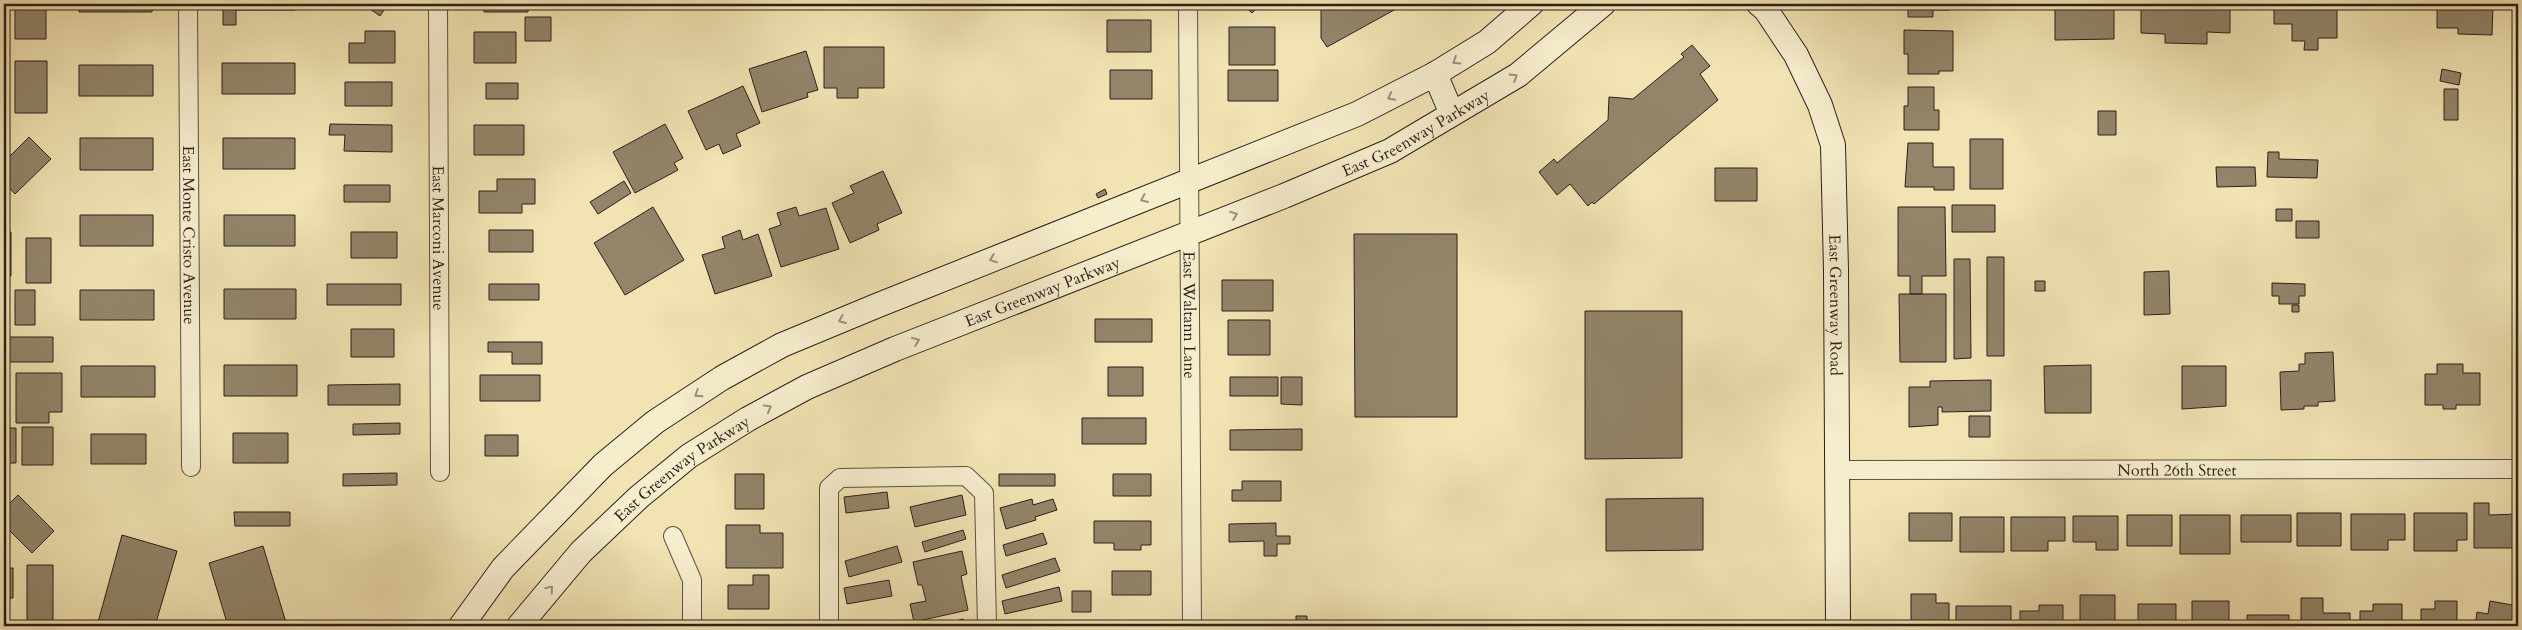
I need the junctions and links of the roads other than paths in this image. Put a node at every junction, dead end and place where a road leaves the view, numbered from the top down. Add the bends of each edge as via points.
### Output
1 (188, 4) edge
2 (438, 4) edge
3 (1188, 4) edge
4 (1531, 4) edge
5 (1602, 4) edge
6 (1767, 6) edge
7 (1434, 74) junction
8 (1452, 114) junction
9 (1189, 180) junction
10 (1189, 233) junction
11 (191, 467) dead end
12 (2518, 469) edge
13 (1836, 470) junction
14 (440, 472) dead end
15 (673, 536) dead end
16 (460, 626) edge
17 (519, 626) edge
18 (692, 626) edge
19 (829, 626) edge
20 (987, 626) edge
21 (1192, 626) edge
22 (1838, 626) edge

1 - 11 street, East Monte Cristo Avenue
2 - 14 street, East Marconi Avenue
3 - 9 street, East Waltann Lane
4 -> 7 main road via 1487,42
8 -> 5 main road, East Greenway Parkway via 1518,75
6 - 13 main road, East Greenway Road via 1796,55 1820,106 1832,145
7 - 8 main road
7 -> 9 main road via 1357,114
10 -> 8 main road, East Greenway Parkway via 1390,151
9 - 10 street, East Waltann Lane
9 -> 16 main road via 790,342 722,378 655,422 603,465 503,568
17 -> 10 main road, East Greenway Parkway via 581,552 639,496 690,456 748,419 807,387 886,353
10 - 21 street, East Waltann Lane
12 - 13 street, North 26th Street
13 - 22 main road, East Greenway Road
15 - 18 street via 692,580
19 - 20 street via 828,488 840,478 966,476 984,493

